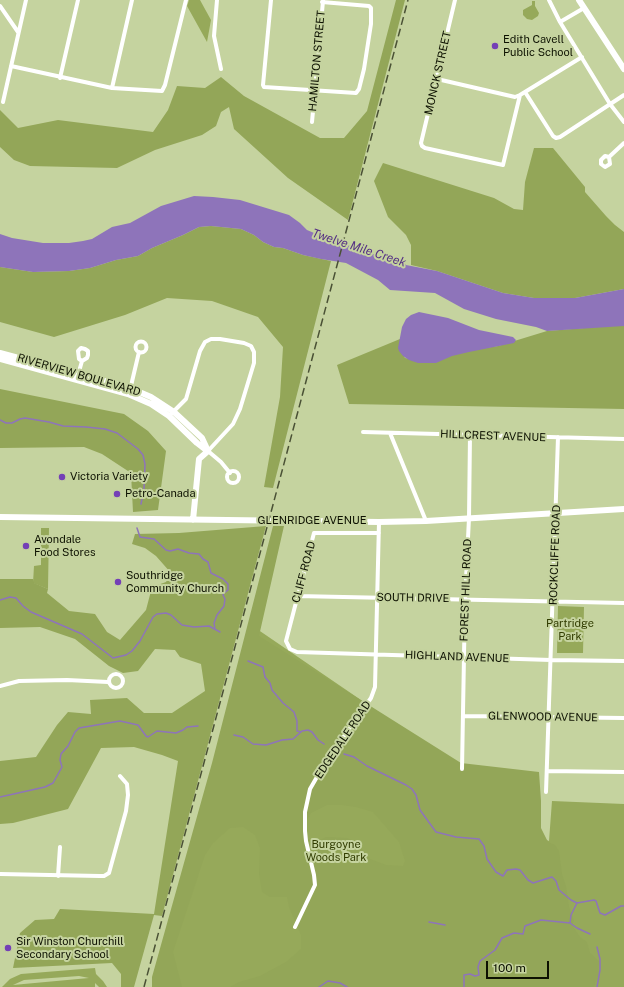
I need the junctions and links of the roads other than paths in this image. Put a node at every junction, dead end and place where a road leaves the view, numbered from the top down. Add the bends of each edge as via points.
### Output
1 (26, 0) edge
2 (78, 0) edge
3 (132, 0) edge
4 (186, 0) edge
5 (217, 0) edge
6 (271, 0) edge
7 (456, 0) edge
8 (549, 0) edge
9 (579, 0) edge
10 (323, 1) edge
11 (0, 6) edge
12 (584, 8) junction
13 (560, 22) junction
14 (18, 32) junction
15 (582, 56) junction
16 (11, 66) junction
17 (624, 69) edge
18 (221, 70) dead end
19 (60, 78) junction
20 (437, 78) junction
21 (112, 88) junction
22 (315, 91) junction
23 (525, 92) junction
24 (520, 95) junction
25 (624, 95) edge
26 (3, 102) dead end
27 (610, 104) junction
28 (312, 122) dead end
29 (624, 122) edge
30 (624, 143) edge
31 (609, 157) dead end
32 (139, 352) dead end
33 (0, 353) edge
34 (0, 359) edge
35 (82, 361) dead end
36 (22, 362) junction
37 (77, 377) junction
38 (129, 391) junction
39 (171, 414) junction
40 (362, 432) dead end
41 (390, 433) junction
42 (470, 435) junction
43 (558, 437) junction
44 (624, 439) edge
45 (208, 451) junction
46 (230, 473) dead end
47 (624, 509) edge
48 (556, 513) junction
49 (0, 517) edge
50 (469, 518) junction
51 (193, 520) junction
52 (426, 521) junction
53 (379, 522) junction
54 (379, 533) junction
55 (297, 596) junction
56 (378, 598) junction
57 (465, 599) junction
58 (553, 601) junction
59 (624, 603) edge
60 (290, 649) joint
61 (376, 654) junction
62 (464, 658) junction
63 (551, 660) junction
64 (624, 661) edge
65 (108, 682) dead end
66 (0, 686) edge
67 (462, 716) junction
68 (549, 717) junction
69 (624, 718) edge
70 (462, 769) dead end
71 (547, 771) junction
72 (624, 772) edge
73 (120, 776) dead end
74 (546, 792) dead end
75 (60, 847) dead end
76 (0, 874) edge
77 (58, 876) junction
78 (295, 927) dead end

1 - 14 street
2 - 19 street
3 - 21 street
4 - 21 street via 165,85 161,92
5 - 18 street via 214,36
6 - 22 street via 263,85
7 - 20 street, MONCK STREET
8 - 13 street
9 - 12 main road
10 - 22 street, HAMILTON STREET
10 - 22 street via 369,6 371,19 364,69 356,93
11 - 14 street
12 - 13 street
12 - 17 main road
13 - 15 street
14 - 16 street
15 - 23 street
15 - 27 street
16 - 19 street
16 - 26 street
19 - 21 street
20 - 24 street via 515,97
20 - 24 street, MONCK STREET via 422,146 503,165
22 - 28 street, HAMILTON STREET
23 - 24 street
23 - 27 street via 556,138
25 - 27 street
27 - 29 street
30 - 31 street
32 - 38 street
33 - 36 main road, RIVERVIEW BOULEVARD
34 - 36 main road, RIVERVIEW BOULEVARD
35 - 37 street
36 - 37 main road, RIVERVIEW BOULEVARD
37 - 38 main road, RIVERVIEW BOULEVARD
38 - 39 main road, RIVERVIEW BOULEVARD
39 - 45 main road, RIVERVIEW BOULEVARD via 202,438
39 - 45 street via 186,399 205,342 220,339 250,346 254,352 254,362 240,409 233,424
40 - 41 street, HILLCREST AVENUE
41 - 42 street, HILLCREST AVENUE
41 - 52 street
42 - 43 street, HILLCREST AVENUE
42 - 50 street, FOREST HILL ROAD
43 - 44 street, HILLCREST AVENUE
43 - 48 street, ROCKCLIFFE ROAD
45 - 46 street
45 - 51 main road via 199,459
47 - 48 main road, GLENRIDGE AVENUE
48 - 50 main road, GLENRIDGE AVENUE
48 - 58 street, ROCKCLIFFE ROAD
49 - 51 main road, GLENRIDGE AVENUE
50 - 52 main road, GLENRIDGE AVENUE
50 - 57 street, FOREST HILL ROAD
51 - 53 main road, GLENRIDGE AVENUE
52 - 53 main road, GLENRIDGE AVENUE
53 - 54 street, EDGEDALE ROAD
54 - 55 street, CLIFF ROAD via 314,533
54 - 56 street, EDGEDALE ROAD
55 - 56 street, SOUTH DRIVE
55 - 60 street, CLIFF ROAD via 286,641
56 - 57 street, SOUTH DRIVE
56 - 61 street, EDGEDALE ROAD
57 - 58 street, SOUTH DRIVE
57 - 62 street, FOREST HILL ROAD
58 - 59 street, SOUTH DRIVE
58 - 63 street, ROCKCLIFFE ROAD
60 - 61 street, HIGHLAND AVENUE via 297,652
61 - 62 street, HIGHLAND AVENUE
61 - 78 street, EDGEDALE ROAD via 372,698 325,763 310,789 305,831 315,885
62 - 63 street, HIGHLAND AVENUE
62 - 67 street, FOREST HILL ROAD
63 - 64 street, HIGHLAND AVENUE
63 - 68 street, ROCKCLIFFE ROAD
65 - 66 street via 19,681
67 - 68 street, GLENWOOD AVENUE
67 - 70 street, FOREST HILL ROAD
68 - 69 street, GLENWOOD AVENUE
68 - 71 street, ROCKCLIFFE ROAD
71 - 72 street
71 - 74 street, ROCKCLIFFE ROAD
73 - 77 street via 126,784 128,795 109,873 100,876
75 - 77 street
76 - 77 street

